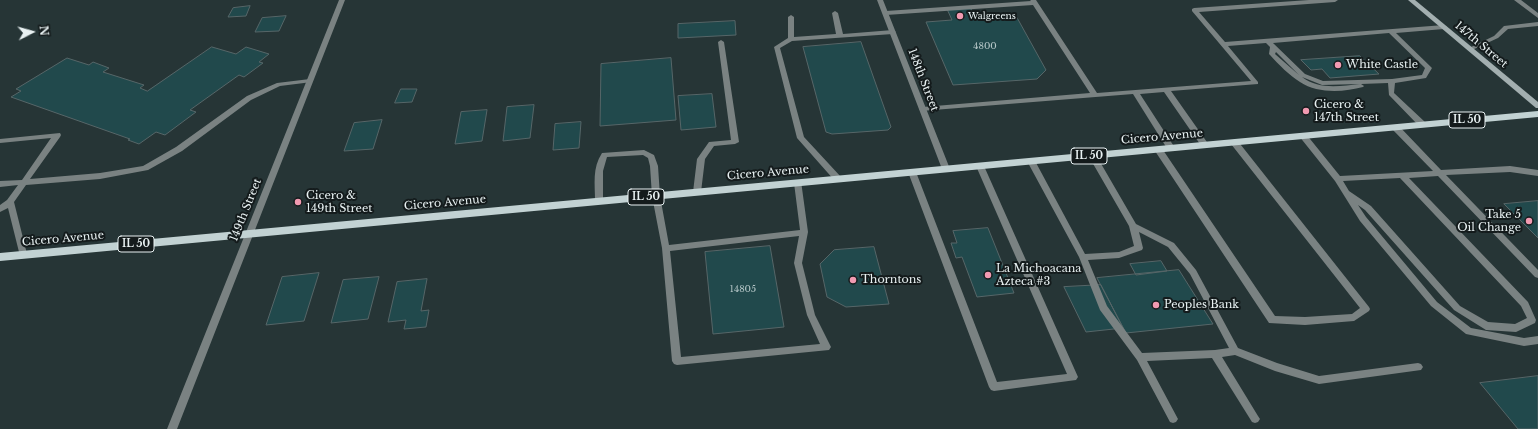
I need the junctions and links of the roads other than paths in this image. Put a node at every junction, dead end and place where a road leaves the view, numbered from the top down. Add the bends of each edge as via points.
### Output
1 (342, 0) edge
2 (880, 0) edge
3 (1334, 0) edge
4 (1411, 0) edge
5 (1517, 0) edge
6 (1034, 1) edge
7 (835, 13) dead end
8 (886, 13) junction
9 (1538, 16) edge
10 (791, 17) dead end
11 (1538, 24) edge
12 (1444, 27) junction
13 (1390, 31) junction
14 (893, 32) junction
15 (840, 36) junction
16 (791, 39) junction
17 (1268, 41) junction
18 (721, 42) dead end
19 (1224, 44) junction
20 (1470, 49) junction
21 (310, 81) junction
22 (1392, 81) junction
23 (1166, 90) junction
24 (1135, 92) junction
25 (1095, 95) junction
26 (1538, 106) edge
27 (923, 109) junction
28 (1538, 114) edge
29 (1422, 124) junction
30 (1395, 127) junction
31 (1303, 136) junction
32 (0, 141) edge
33 (1234, 142) junction
34 (1205, 145) junction
35 (1171, 148) junction
36 (1158, 149) junction
37 (1092, 155) junction
38 (1031, 161) junction
39 (980, 166) junction
40 (946, 169) junction
41 (912, 172) junction
42 (1440, 173) junction
43 (1538, 173) edge
44 (1402, 175) junction
45 (838, 179) junction
46 (1338, 179) junction
47 (24, 182) junction
48 (798, 182) junction
49 (0, 184) edge
50 (698, 192) junction
51 (1347, 193) junction
52 (656, 196) junction
53 (599, 201) junction
54 (10, 202) junction
55 (0, 209) edge
56 (1133, 226) junction
57 (804, 232) junction
58 (249, 234) junction
59 (666, 248) junction
60 (23, 254) junction
61 (0, 256) edge
62 (1083, 257) junction
63 (1538, 275) edge
64 (1538, 340) edge
65 (1235, 351) junction
66 (1214, 354) junction
67 (1140, 357) junction
68 (1418, 367) dead end
69 (1172, 419) dead end
70 (1255, 419) dead end
71 (172, 429) edge

1 - 21 street, 149th Street
2 - 8 street, 148th Street
3 - 19 street via 1194,10
4 - 12 main road, 147th Street
5 - 9 street
6 - 8 street
6 - 25 street
7 - 15 street
8 - 14 street, 148th Street
10 - 16 street
11 - 20 street via 1506,27 1496,37
12 - 13 street
12 - 20 main road, 147th Street
13 - 17 street
13 - 22 street via 1429,68 1424,77
14 - 15 street
14 - 27 street, 148th Street
15 - 16 street
16 - 45 street via 777,47 801,138
17 - 19 street
17 - 22 street via 1273,47 1272,54 1298,79 1314,88 1331,90
18 - 50 street via 735,142 712,144 701,159
19 - 23 street via 1256,83
20 - 26 main road, 147th Street
21 - 47 street via 279,84 249,98 179,149 145,168 100,176
21 - 58 street, 149th Street
22 - 29 street via 1391,93
23 - 24 street
23 - 34 street
24 - 25 street
24 - 35 street
25 - 27 street
27 - 40 street, 148th Street
28 - 29 main road, Cicero Avenue / IL 50
29 - 30 main road, Cicero Avenue / IL 50
30 - 31 main road, Cicero Avenue / IL 50
30 - 42 street
31 - 33 main road, Cicero Avenue / IL 50
31 - 46 street
32 - 47 street via 57,135
33 - 34 main road, Cicero Avenue / IL 50
33 - 36 street via 1366,309 1354,317 1306,322 1272,320
34 - 35 main road, Cicero Avenue / IL 50
35 - 36 main road, Cicero Avenue / IL 50
36 - 37 main road, Cicero Avenue / IL 50
37 - 38 main road, Cicero Avenue / IL 50
37 - 56 street
38 - 39 main road, Cicero Avenue / IL 50
38 - 62 street
39 - 40 main road, Cicero Avenue / IL 50
39 - 41 street via 1073,377 994,387
40 - 41 main road, Cicero Avenue / IL 50
41 - 45 main road, Cicero Avenue / IL 50
42 - 43 street via 1510,169
42 - 44 street
42 - 63 street
44 - 46 street
44 - 51 street via 1525,304 1532,320 1516,328 1486,326 1457,308 1368,208
45 - 48 main road, Cicero Avenue / IL 50
46 - 51 street
47 - 49 street
47 - 54 street
48 - 50 main road, Cicero Avenue / IL 50
48 - 57 street
50 - 52 main road, Cicero Avenue / IL 50
51 - 64 street via 1363,218 1439,309 1469,331 1524,342
52 - 53 main road, Cicero Avenue / IL 50
52 - 53 street via 651,157 644,152 611,154 605,155 601,160
52 - 59 street
53 - 58 main road, Cicero Avenue / IL 50
54 - 55 street
54 - 60 street
56 - 62 street via 1139,248 1119,255
56 - 65 street via 1170,245 1193,272
57 - 59 street
57 - 59 street via 798,263 811,315 826,347 677,361
58 - 60 main road, Cicero Avenue / IL 50
58 - 71 street, 149th Street
60 - 61 main road, Cicero Avenue / IL 50
62 - 67 street via 1103,308
65 - 66 street
65 - 68 street via 1275,367 1319,380
66 - 67 street
66 - 70 street
67 - 69 street

